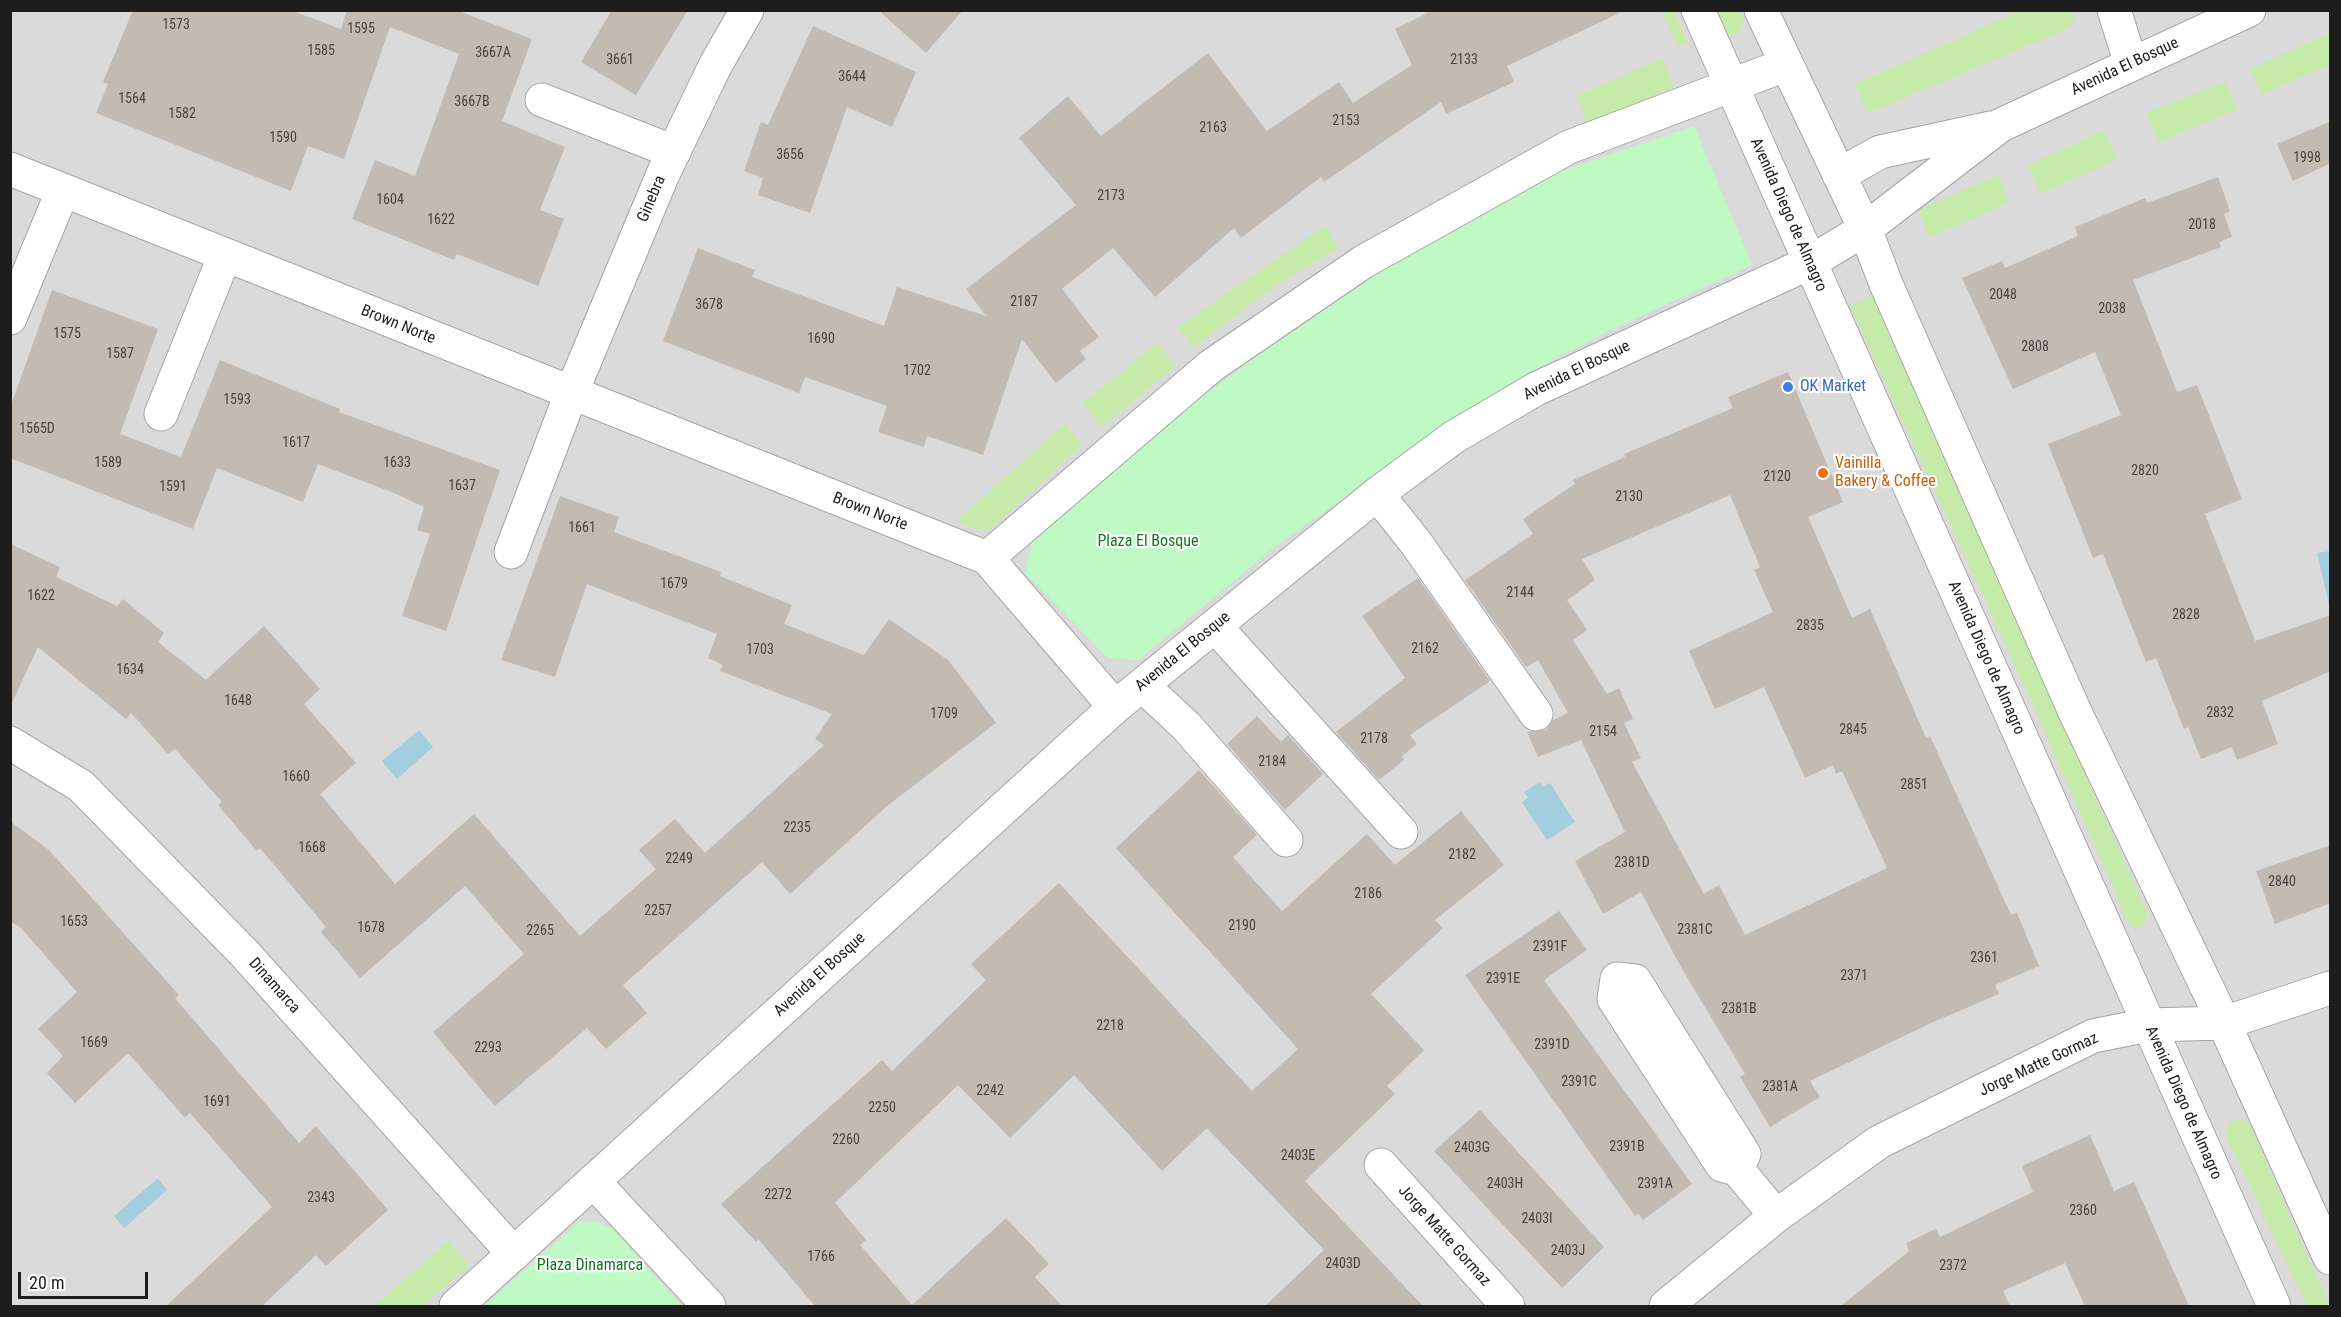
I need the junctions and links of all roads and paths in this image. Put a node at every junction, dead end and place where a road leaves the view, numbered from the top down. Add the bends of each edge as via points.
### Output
1 (747, 10) edge
2 (1698, 10) edge
3 (1761, 10) edge
4 (2114, 10) edge
5 (2249, 10) edge
6 (2131, 64) junction
7 (1785, 65) junction
8 (1731, 86) junction
9 (542, 100) dead end
10 (2001, 125) junction
11 (674, 152) junction
12 (10, 169) edge
13 (1839, 175) junction
14 (63, 190) junction
15 (1865, 228) junction
16 (225, 255) junction
17 (1809, 263) junction
18 (10, 318) edge
19 (570, 394) junction
20 (161, 414) dead end
21 (1377, 494) junction
22 (511, 552) dead end
23 (987, 558) junction
24 (1215, 626) junction
25 (1142, 685) junction
26 (1115, 707) junction
27 (1536, 714) dead end
28 (10, 743) edge
29 (1401, 832) dead end
30 (1286, 840) dead end
31 (2331, 988) edge
32 (2224, 1023) junction
33 (2148, 1025) junction
34 (1381, 1165) dead end
35 (1737, 1169) junction
36 (593, 1181) junction
37 (1776, 1216) junction
38 (514, 1254) junction
39 (2331, 1258) edge
40 (456, 1306) edge
41 (709, 1306) edge
42 (1508, 1306) edge
43 (1666, 1306) edge
44 (2274, 1306) edge

1 - 11 street, Ginebra
2 - 8 street, Avenida Diego de Almagro
3 - 7 street
4 - 6 street
5 - 6 street, Avenida El Bosque
6 - 10 street, Avenida El Bosque
7 - 8 street
7 - 13 street
8 - 17 street, Avenida Diego de Almagro
8 - 23 street via 1569,147 1363,262 1211,366
9 - 11 street
10 - 13 street, Avenida El Bosque via 1880,152
10 - 15 street, Avenida El Bosque
11 - 19 street, Ginebra
12 - 14 street, Brown Norte
13 - 15 street
14 - 16 street, Brown Norte
14 - 18 street
15 - 17 street, Avenida El Bosque
15 - 32 street via 1886,284 2075,712
16 - 19 street, Brown Norte
16 - 20 street
17 - 21 street, Avenida El Bosque via 1536,388 1454,437
17 - 33 street, Avenida Diego de Almagro
19 - 22 street
19 - 23 street, Brown Norte
21 - 24 street, Avenida El Bosque
21 - 27 street
23 - 26 street, Brown Norte
24 - 25 street, Avenida El Bosque
24 - 29 street
25 - 26 street, Avenida El Bosque
25 - 30 street via 1186,726
26 - 36 street, Avenida El Bosque
28 - 38 street, Dinamarca via 81,786 245,954
31 - 32 street, Jorge Matte Gormaz
32 - 33 street, Jorge Matte Gormaz
32 - 39 street
33 - 37 street, Jorge Matte Gormaz via 2093,1036 1879,1142
33 - 44 street, Avenida Diego de Almagro
34 - 42 street, Jorge Matte Gormaz
35 - 35 street via 1744,1154 1635,981 1617,979 1614,999 1722,1165
35 - 37 street
36 - 38 street, Avenida El Bosque
36 - 41 street
37 - 43 street, Jorge Matte Gormaz
38 - 40 street, Avenida El Bosque

